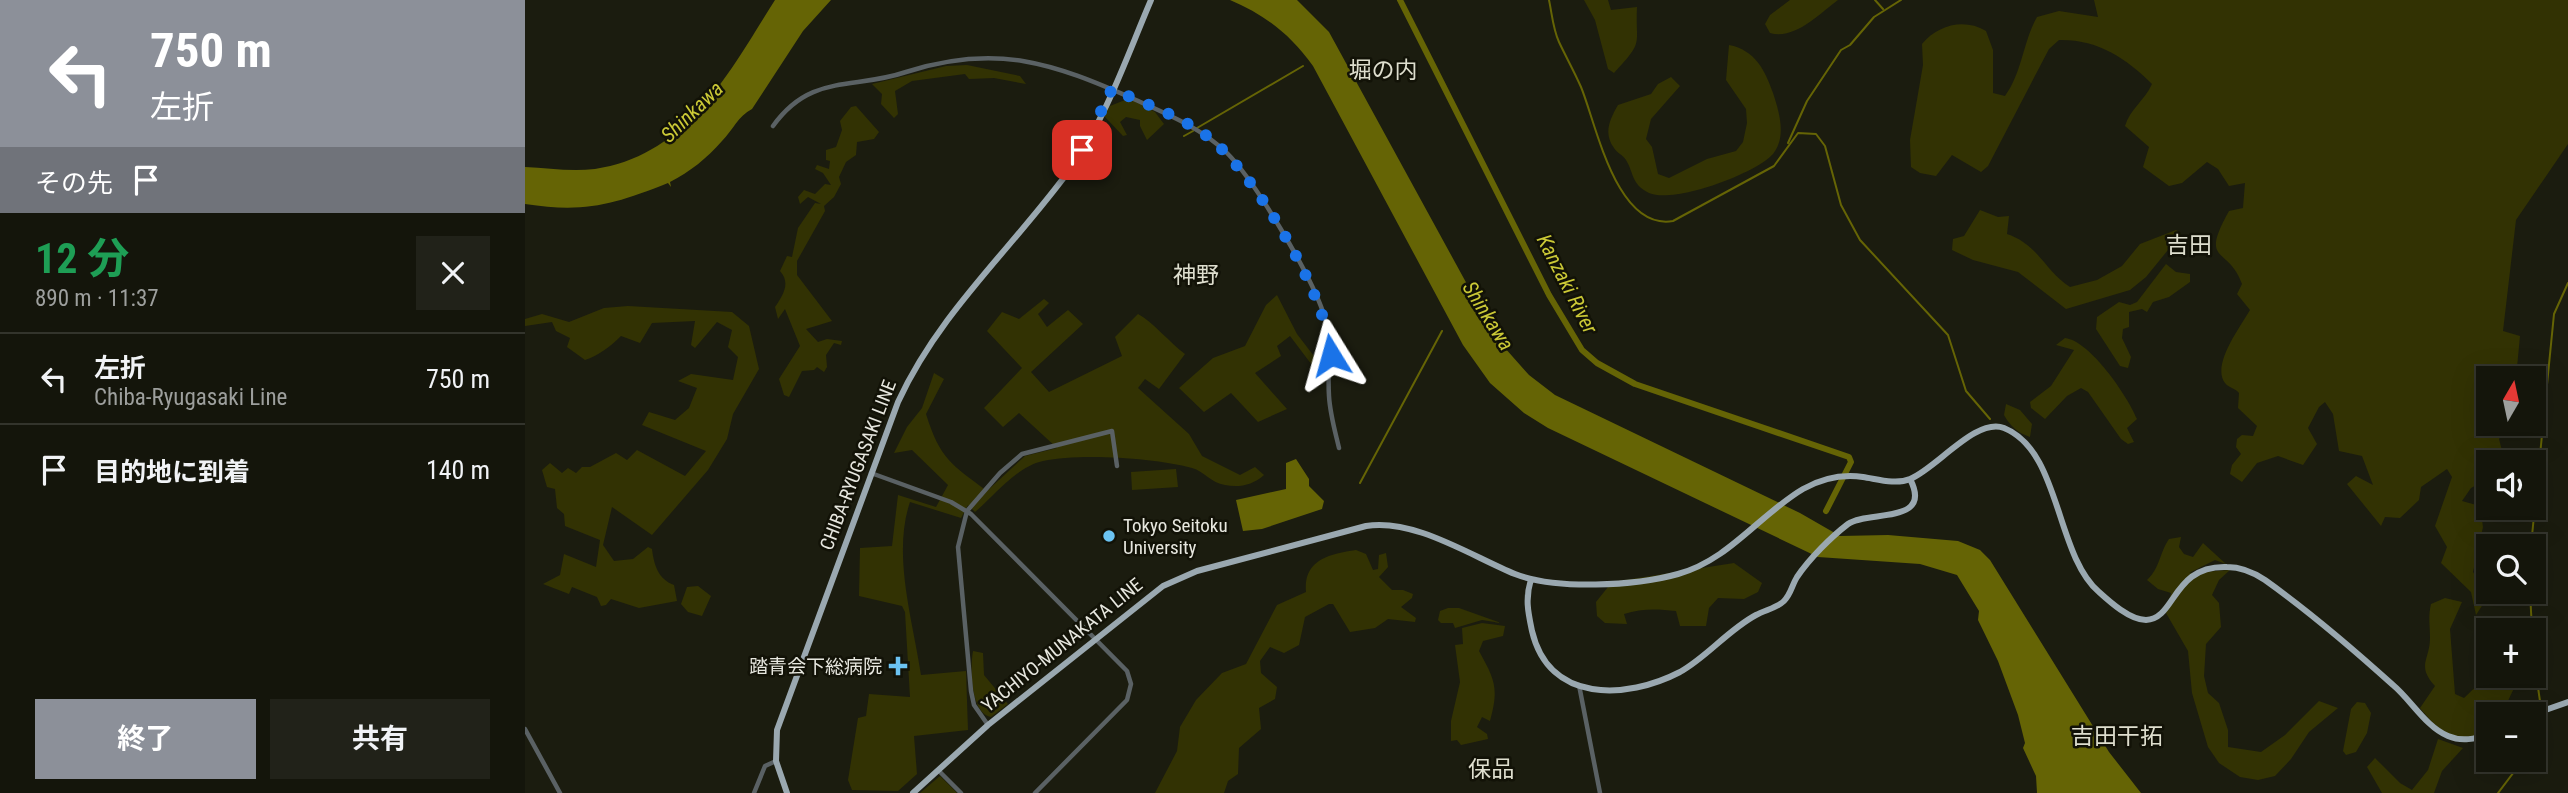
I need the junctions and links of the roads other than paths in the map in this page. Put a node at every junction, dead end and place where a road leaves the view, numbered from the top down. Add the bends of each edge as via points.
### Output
1 (1150, 0) edge
2 (1112, 89) junction
3 (773, 126) dead end
4 (1339, 448) dead end
5 (1117, 466) dead end
6 (871, 473) junction
7 (1910, 480) junction
8 (967, 511) junction
9 (1531, 579) junction
10 (1096, 637) junction
11 (1579, 684) junction
12 (2568, 702) edge
13 (2546, 710) edge
14 (988, 725) junction
15 (525, 729) edge
16 (2476, 737) edge
17 (776, 761) junction
18 (938, 770) junction
19 (560, 793) edge
20 (754, 793) edge
21 (787, 793) edge
22 (913, 793) edge
23 (961, 793) edge
24 (1035, 793) edge
25 (1600, 793) edge

1 - 2 main road, CHIBA-RYUGASAKI LINE
2 - 3 street via 1034,61 969,59 882,79 825,86 799,98
2 - 4 street via 1205,135 1242,169 1255,188 1324,313 1330,341 1330,408
2 - 6 main road, CHIBA-RYUGASAKI LINE via 1072,165 955,306 923,354 890,419
5 - 8 street via 1112,431 1022,454
6 - 8 street
6 - 17 main road, CHIBA-RYUGASAKI LINE via 777,730
7 - 9 main road, YACHIYO-MUNAKATA LINE via 1849,476 1814,484 1703,565 1666,577 1573,584
7 - 11 main road via 1914,495 1907,510 1897,516 1864,516 1842,530 1795,579 1785,600 1736,627 1679,672 1622,692
7 - 16 main road via 1981,429 2006,429 2027,446 2040,465 2089,582 2133,617 2148,620 2160,614 2198,571 2214,566 2245,569 2339,639 2442,733 2464,740
8 - 10 street
8 - 14 street via 958,547 971,691 975,708
9 - 10 main road, YACHIYO-MUNAKATA LINE via 1409,528 1374,525 1188,574 1154,592
9 - 11 main road via 1527,607 1540,657 1552,671
10 - 14 main road, YACHIYO-MUNAKATA LINE
10 - 24 street via 1127,671 1131,684 1127,700
11 - 25 street
12 - 13 main road
14 - 18 main road, YACHIYO-MUNAKATA LINE
15 - 19 street
17 - 20 street via 765,766
17 - 21 main road, CHIBA-RYUGASAKI LINE
18 - 22 main road, YACHIYO-MUNAKATA LINE
18 - 23 street

